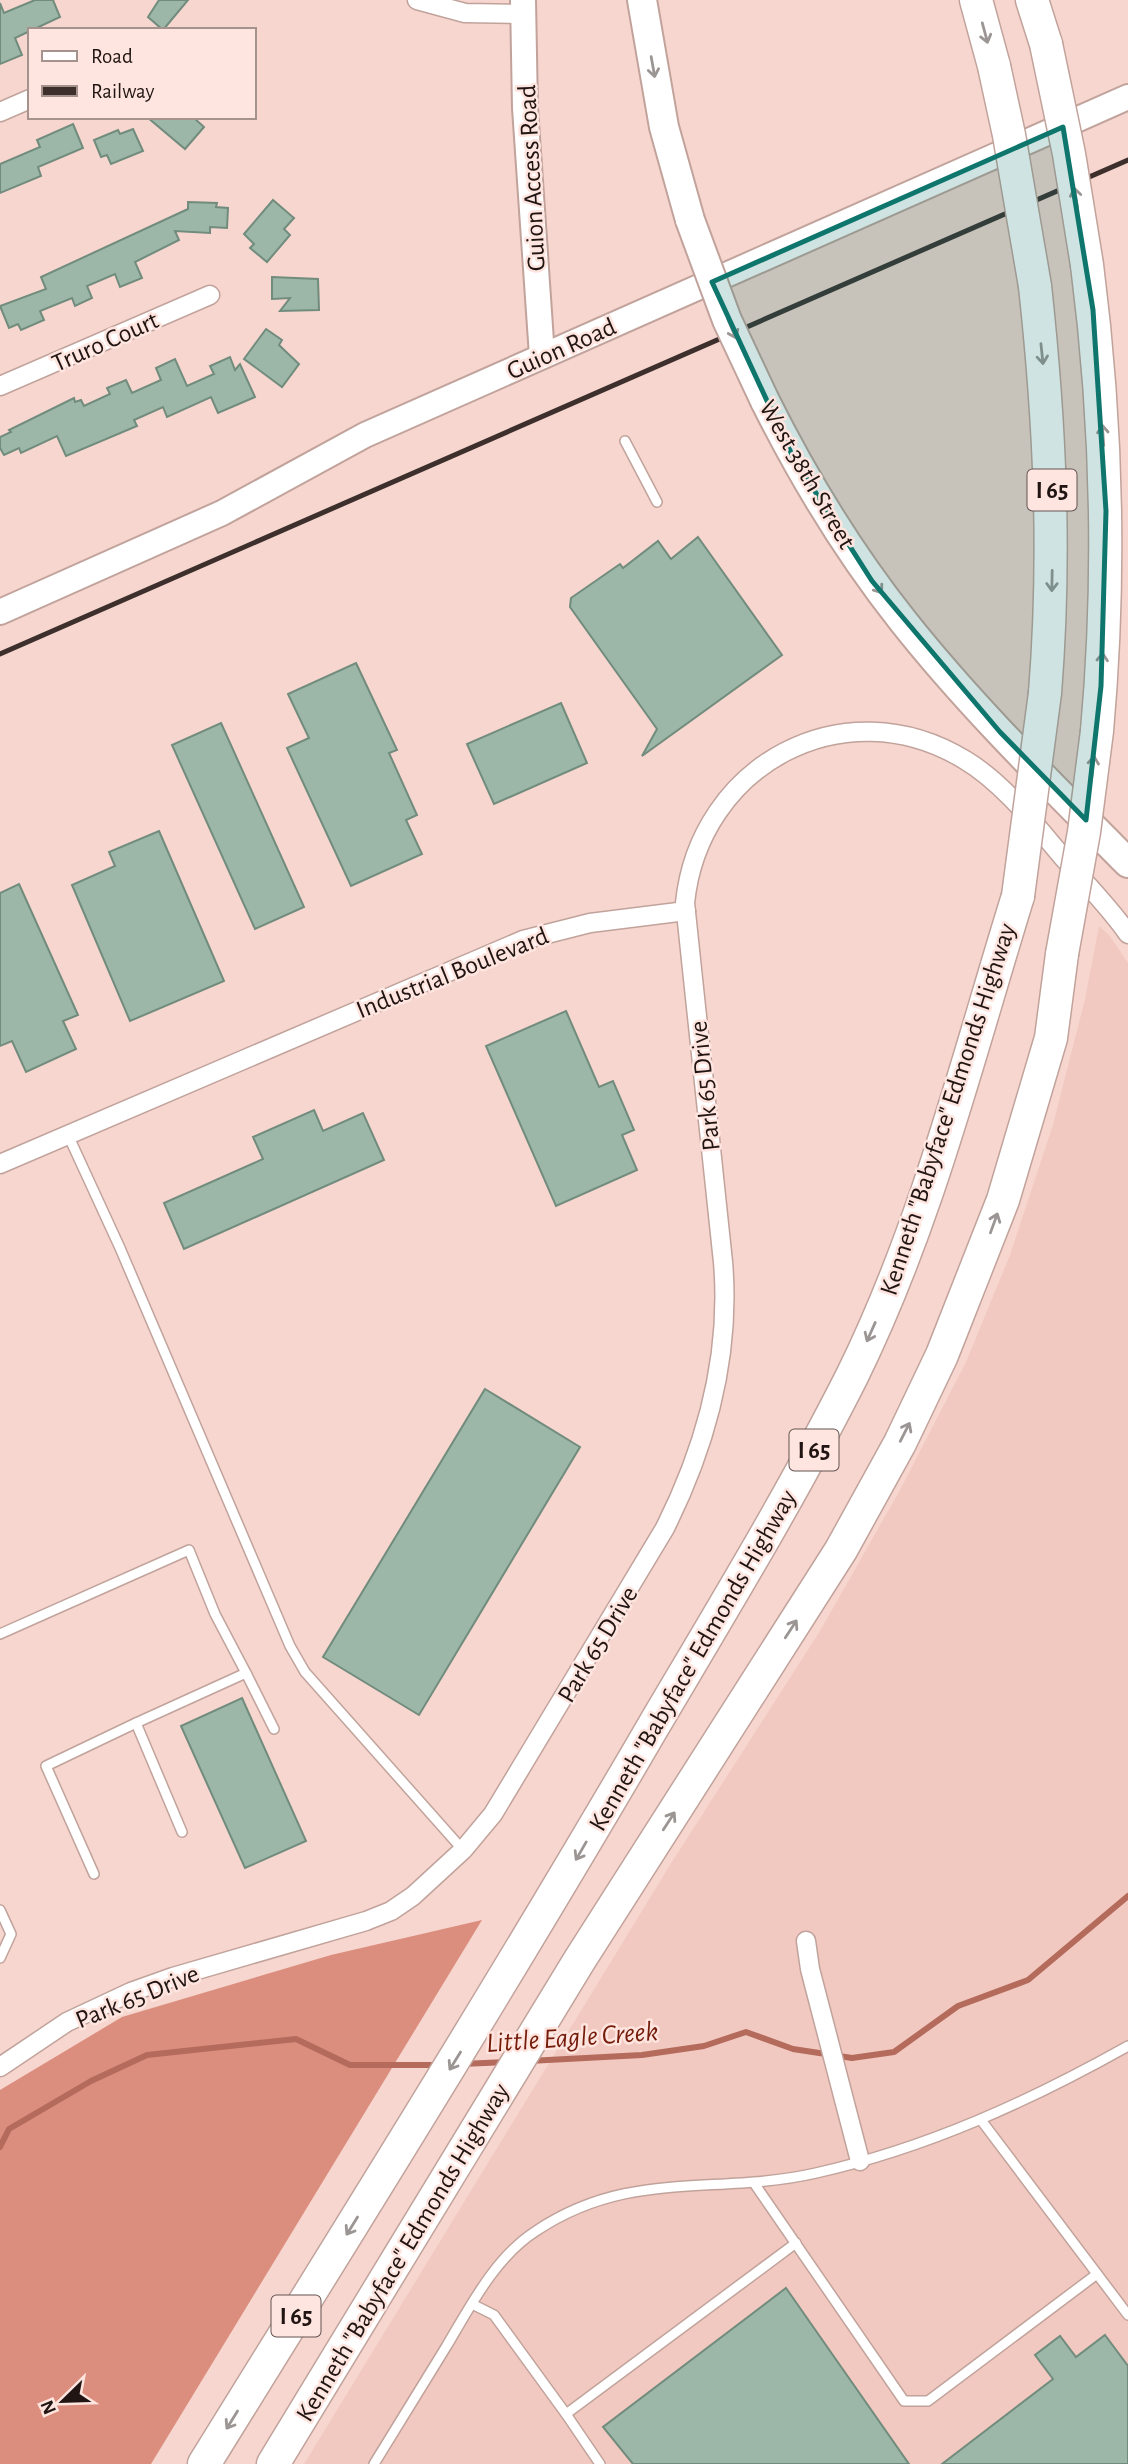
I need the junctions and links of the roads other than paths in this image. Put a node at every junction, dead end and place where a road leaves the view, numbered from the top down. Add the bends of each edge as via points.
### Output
1 (417, 0) edge
2 (642, 0) edge
3 (976, 0) edge
4 (1032, 0) edge
5 (1041, 0) edge
6 (523, 7) edge
7 (1045, 44) junction
8 (1128, 97) edge
9 (28, 100) edge
10 (0, 112) edge
11 (210, 295) dead end
12 (542, 356) junction
13 (0, 386) edge
14 (625, 441) dead end
15 (657, 502) dead end
16 (0, 611) edge
17 (1128, 863) edge
18 (686, 911) junction
19 (1128, 934) edge
20 (68, 1135) junction
21 (0, 1164) edge
22 (0, 1634) edge
23 (246, 1673) junction
24 (136, 1723) junction
25 (274, 1729) dead end
26 (182, 1832) dead end
27 (463, 1850) junction
28 (94, 1874) dead end
29 (0, 1910) edge
30 (806, 1941) dead end
31 (0, 1958) edge
32 (1128, 2046) edge
33 (0, 2067) edge
34 (981, 2120) junction
35 (860, 2161) junction
36 (754, 2183) junction
37 (796, 2243) junction
38 (1097, 2274) junction
39 (472, 2304) junction
40 (1128, 2315) edge
41 (566, 2414) junction
42 (204, 2464) edge
43 (273, 2464) edge
44 (374, 2464) edge
45 (600, 2464) edge

1 - 6 street via 465,13
2 -> 17 main road, West 38th Street, bridge via 664,127 690,220 765,401 821,503 905,624 1000,732
3 -> 42 highway, Kenneth "Babyface" Edmonds Highway / I 65, bridge via 1014,159 1035,286 1053,514 1045,693 1018,896 954,1107 913,1229 852,1376 782,1508 517,1961
4 - 7 highway, Kenneth "Babyface" Edmonds Highway / I 65
5 - 7 highway
6 - 12 street, Guion Access Road
43 -> 7 highway, Kenneth "Babyface" Edmonds Highway / I 65, bridge via 579,1961 841,1550 928,1387 1016,1158 1051,1038 1084,832 1104,637 1106,511 1099,384 1087,265
8 - 12 street, Guion Road
9 - 10 street
11 - 13 street, Truro Court
12 - 16 street, Guion Road via 365,435 222,513
14 - 15 lane
18 - 19 street via 696,850 734,789 767,761 799,745 833,735 869,732 923,741 980,771 1037,827
18 - 20 street, Industrial Boulevard via 590,923 523,940
18 - 27 street, Park 65 Drive via 724,1280 714,1396 689,1480 666,1528 522,1770
20 - 21 street, Industrial Boulevard
20 - 27 lane via 290,1646 305,1672
22 - 23 lane via 189,1550
23 - 24 lane
23 - 25 lane
24 - 26 lane
24 - 28 lane via 46,1766
27 - 33 street, Park 65 Drive via 413,1896 384,1914 131,1992 68,2022
29 - 31 lane via 11,1934
30 - 35 street
32 - 34 lane via 1048,2091
34 - 35 lane
34 - 38 lane
35 - 36 lane
36 - 37 lane
36 - 39 lane via 636,2189 584,2205 534,2232 505,2259
37 - 38 lane via 904,2401 928,2401
37 - 41 lane
38 - 40 lane
39 - 41 lane via 494,2315
39 - 44 lane
41 - 45 lane

